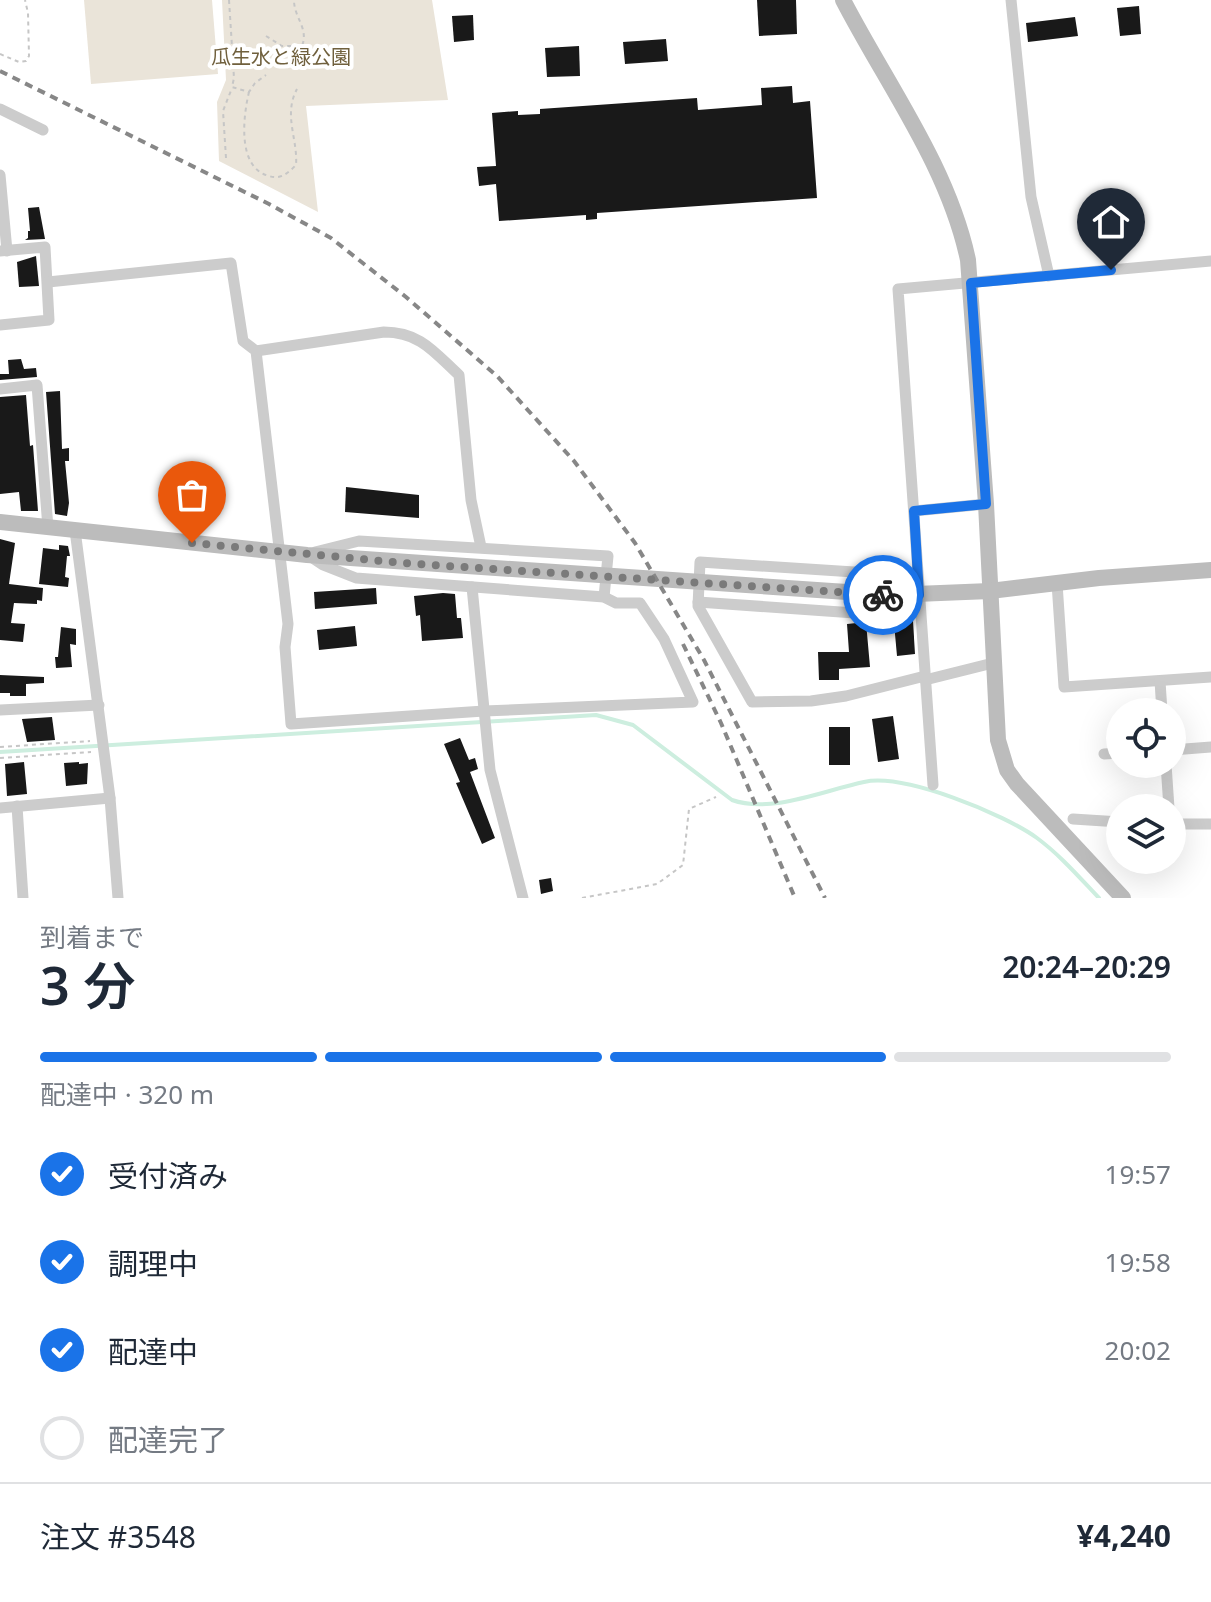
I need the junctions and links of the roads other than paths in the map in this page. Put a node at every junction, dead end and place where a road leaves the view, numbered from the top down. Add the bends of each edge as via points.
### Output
1 (843, 0) edge
2 (1011, 0) edge
3 (0, 109) edge
4 (43, 130) dead end
5 (0, 175) edge
6 (4, 251) edge
7 (1211, 261) edge
8 (1049, 276) junction
9 (48, 282) junction
10 (971, 283) junction
11 (0, 325) edge
12 (256, 351) junction
13 (0, 389) edge
14 (986, 504) junction
15 (914, 511) junction
16 (0, 522) edge
17 (48, 528) junction
18 (75, 530) junction
19 (481, 547) junction
20 (281, 552) junction
21 (307, 555) junction
22 (1211, 570) edge
23 (1057, 583) junction
24 (472, 587) junction
25 (990, 591) junction
26 (916, 595) junction
27 (604, 597) junction
28 (698, 600) junction
29 (993, 663) junction
30 (1211, 677) edge
31 (925, 678) junction
32 (1160, 681) junction
33 (1161, 698) edge
34 (99, 705) junction
35 (0, 710) edge
36 (484, 716) junction
37 (1211, 747) edge
38 (1186, 749) edge
39 (933, 785) dead end
40 (110, 798) junction
41 (17, 806) junction
42 (0, 808) edge
43 (1073, 819) dead end
44 (1106, 821) edge
45 (1186, 824) edge
46 (1211, 824) edge
47 (23, 898) edge
48 (118, 898) edge
49 (523, 898) edge
50 (1123, 898) edge

1 - 10 street via 947,191
2 - 8 street via 1031,197
3 - 4 street
5 - 6 street
6 - 9 street via 45,247
7 - 8 street
8 - 10 street
9 - 11 street via 49,320
9 - 12 street via 231,263 243,341
10 - 14 street
10 - 15 street via 898,289
12 - 19 street via 384,332 421,340 459,375
12 - 20 street
13 - 17 street via 37,385
14 - 15 street
14 - 25 street
15 - 26 street
16 - 17 street
17 - 18 street
18 - 20 street
18 - 34 street
19 - 21 street via 359,541
19 - 27 street via 608,556
20 - 21 street
20 - 36 street via 291,724
21 - 24 street via 356,578
21 - 26 street
22 - 23 street
23 - 25 street
23 - 32 street via 1064,687
24 - 27 street
24 - 36 street
25 - 26 street
25 - 29 street
26 - 28 street via 869,614
26 - 28 street via 885,574 700,562
26 - 31 street
27 - 36 street via 640,603 664,639 693,702
28 - 31 street via 752,702 811,701
29 - 31 street
29 - 50 street via 998,740 1007,770
30 - 32 street
31 - 39 street
32 - 33 street
34 - 35 street
34 - 40 street
36 - 49 street via 490,770
37 - 38 street
40 - 41 street
40 - 48 street
41 - 42 street
41 - 47 street
43 - 44 street
45 - 46 street

